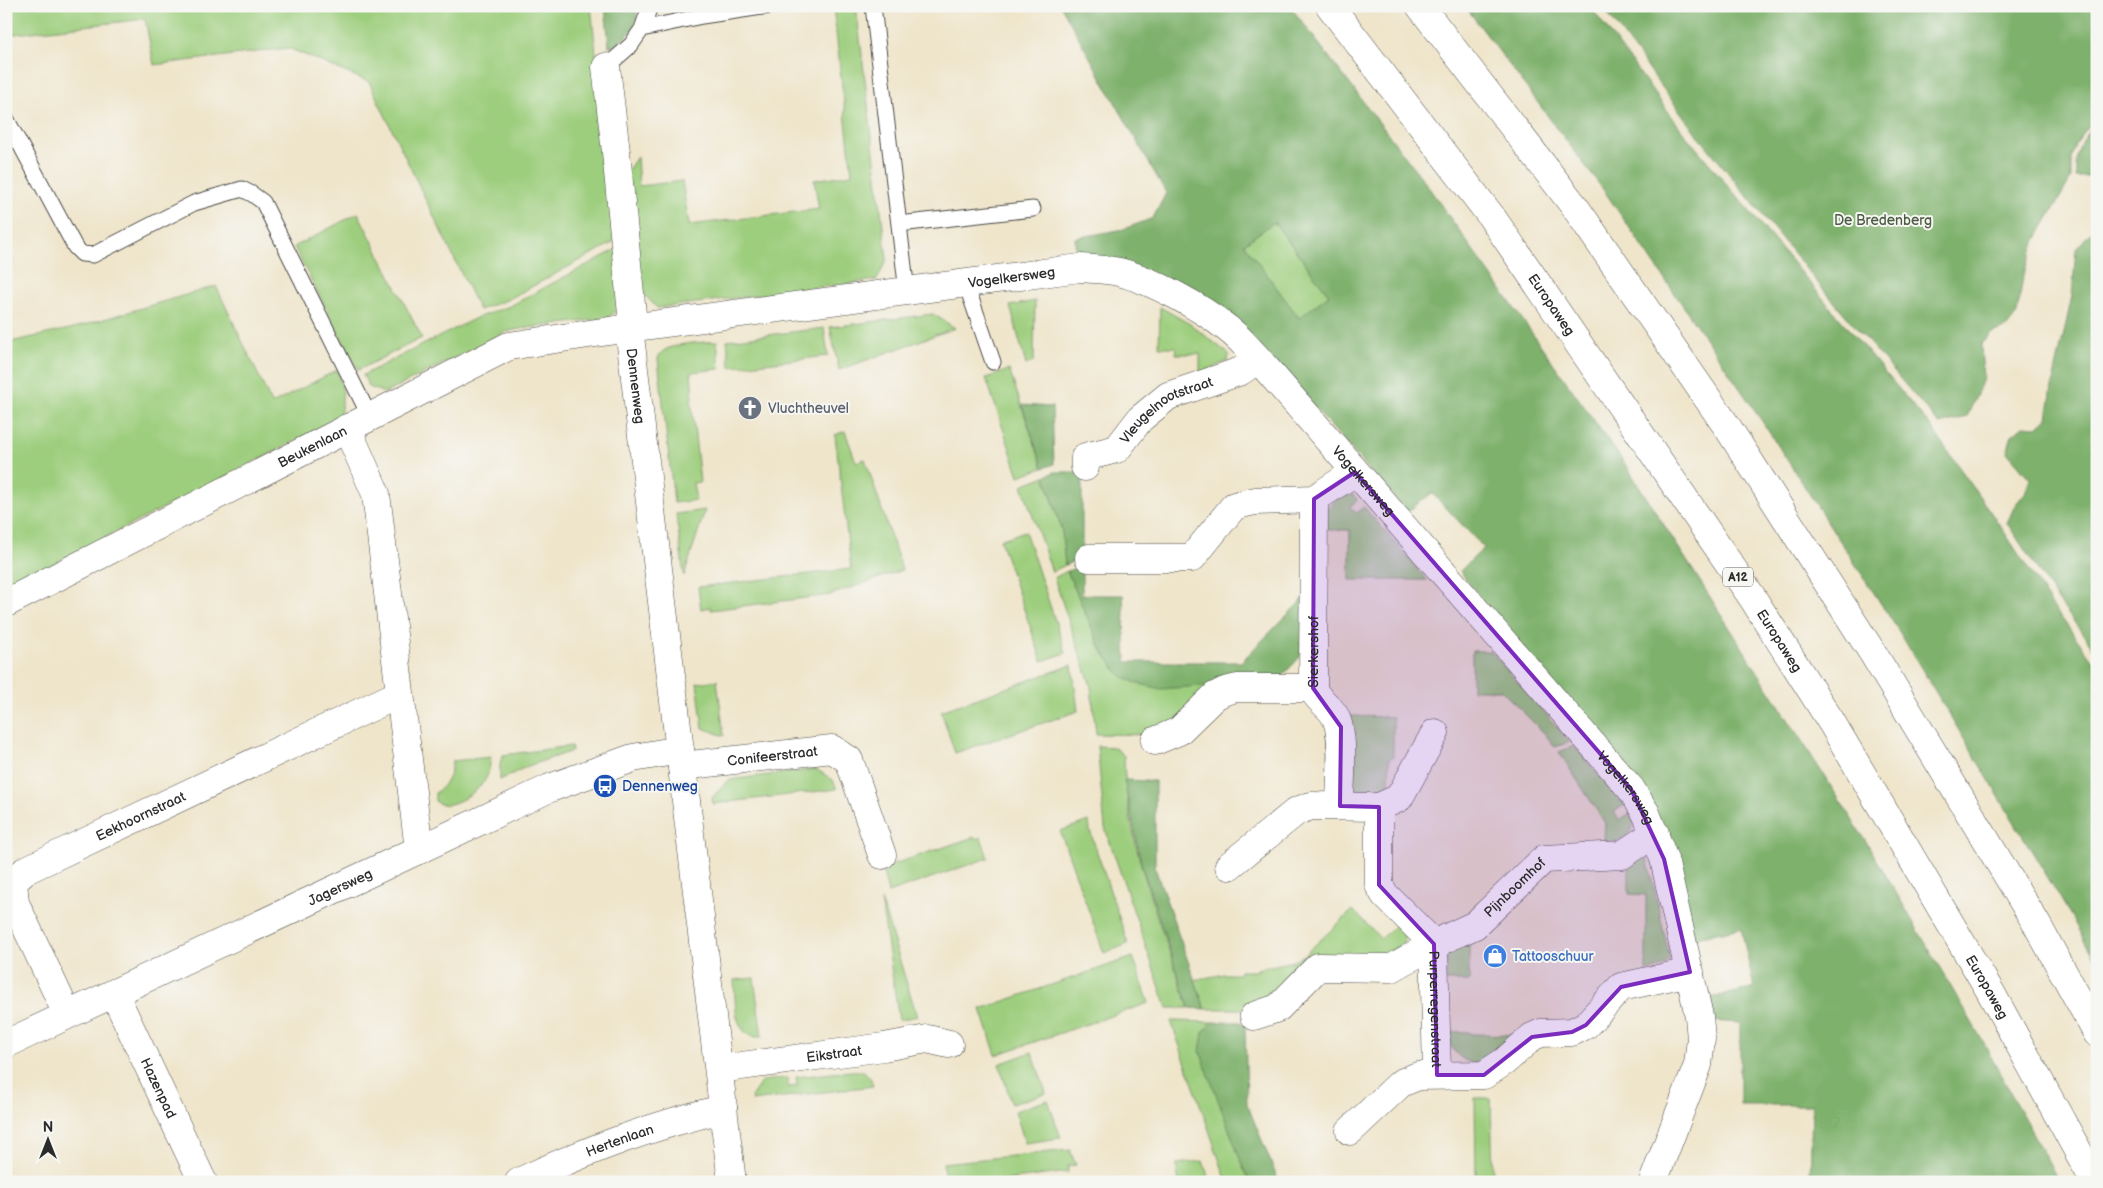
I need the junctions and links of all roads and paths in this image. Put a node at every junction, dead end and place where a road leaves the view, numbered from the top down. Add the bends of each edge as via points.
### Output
1 (650, 6) edge
2 (770, 6) edge
3 (873, 6) edge
4 (1330, 6) edge
5 (1420, 6) edge
6 (642, 29) junction
7 (606, 67) joint
8 (6, 118) edge
9 (1033, 209) dead end
10 (899, 224) junction
11 (966, 284) junction
12 (907, 292) junction
13 (630, 328) junction
14 (1258, 359) junction
15 (993, 362) dead end
16 (358, 423) junction
17 (1085, 467) dead end
18 (1355, 472) junction
19 (1314, 500) junction
20 (1090, 558) dead end
21 (6, 603) edge
22 (1312, 688) junction
23 (400, 694) junction
24 (1435, 733) dead end
25 (1155, 741) dead end
26 (681, 758) junction
27 (1340, 806) junction
28 (1378, 807) junction
29 (1655, 833) junction
30 (419, 850) junction
31 (882, 855) dead end
32 (1228, 866) dead end
33 (1434, 944) junction
34 (1690, 972) junction
35 (114, 993) junction
36 (67, 1014) junction
37 (1254, 1016) dead end
38 (2097, 1033) edge
39 (6, 1044) edge
40 (949, 1044) dead end
41 (719, 1069) junction
42 (1437, 1075) junction
43 (723, 1109) junction
44 (1350, 1131) dead end
45 (203, 1182) edge
46 (519, 1182) edge
47 (732, 1182) edge
48 (1653, 1182) edge
49 (2094, 1182) edge

1 - 6 lane
2 - 6 lane
3 - 10 lane
4 - 49 main road, Europaweg / A12 via 1491,216 1752,598 1832,723 1985,982
5 - 38 main road via 1575,207 1728,428 1879,663 2036,923
6 - 7 lane via 631,45
7 - 13 main road, Dennenweg via 632,314
8 - 16 lane via 74,247 82,254 93,255 204,200 242,190 263,202
9 - 10 lane
10 - 12 lane
11 - 12 main road, Vogelkersweg
11 - 14 main road, Vogelkersweg via 1080,268 1117,271 1163,289 1206,312 1230,330
11 - 15 lane
12 - 13 main road, Vogelkersweg
13 - 16 main road, Beukenlaan via 509,346
13 - 26 main road, Dennenweg
14 - 17 main road, Vleugelnootstraat via 1241,371 1168,396 1140,419 1117,449 1085,457
14 - 18 main road, Vogelkersweg
16 - 21 main road, Beukenlaan
16 - 23 main road via 376,494
18 - 19 main road
18 - 29 main road, Vogelkersweg via 1631,789
19 - 20 main road via 1255,501 1234,506 1192,558
19 - 22 main road, Sierkershof
22 - 25 main road, Sierkershof via 1237,688 1225,691 1215,696 1179,731
22 - 27 main road via 1335,714 1341,727
23 - 30 main road
23 - 36 main road, Eekhoornstraat via 26,870 13,882 15,903
24 - 28 main road via 1399,798
26 - 30 main road, Jagersweg via 633,758 550,788
26 - 31 main road, Conifeerstraat via 832,750 848,760
26 - 41 main road, Dennenweg
27 - 28 main road
27 - 32 main road via 1311,806 1297,811
28 - 33 main road via 1379,885 1384,895
29 - 33 main road, Pijnboomhof via 1622,855 1544,859 1475,925
29 - 34 main road, Vogelkersweg
30 - 35 main road, Jagersweg
33 - 37 main road, Pijnboomhof via 1392,968 1318,967 1278,1008
33 - 42 main road, Purperregenstraat
34 - 42 main road, Purperregenstraat via 1620,987 1586,1024 1572,1032 1541,1033 1532,1037 1484,1075
34 - 48 main road, Vogelkersweg via 1701,1039 1698,1065
35 - 36 main road, Jagersweg
35 - 45 main road, Hazenpad
36 - 39 main road, Jagersweg
40 - 41 main road, Eikstraat via 927,1039
41 - 43 main road, Dennenweg
42 - 44 main road, Purperregenstraat via 1418,1076 1401,1083
43 - 46 main road, Hertenlaan via 681,1118 636,1134
43 - 47 main road, Dennenweg

